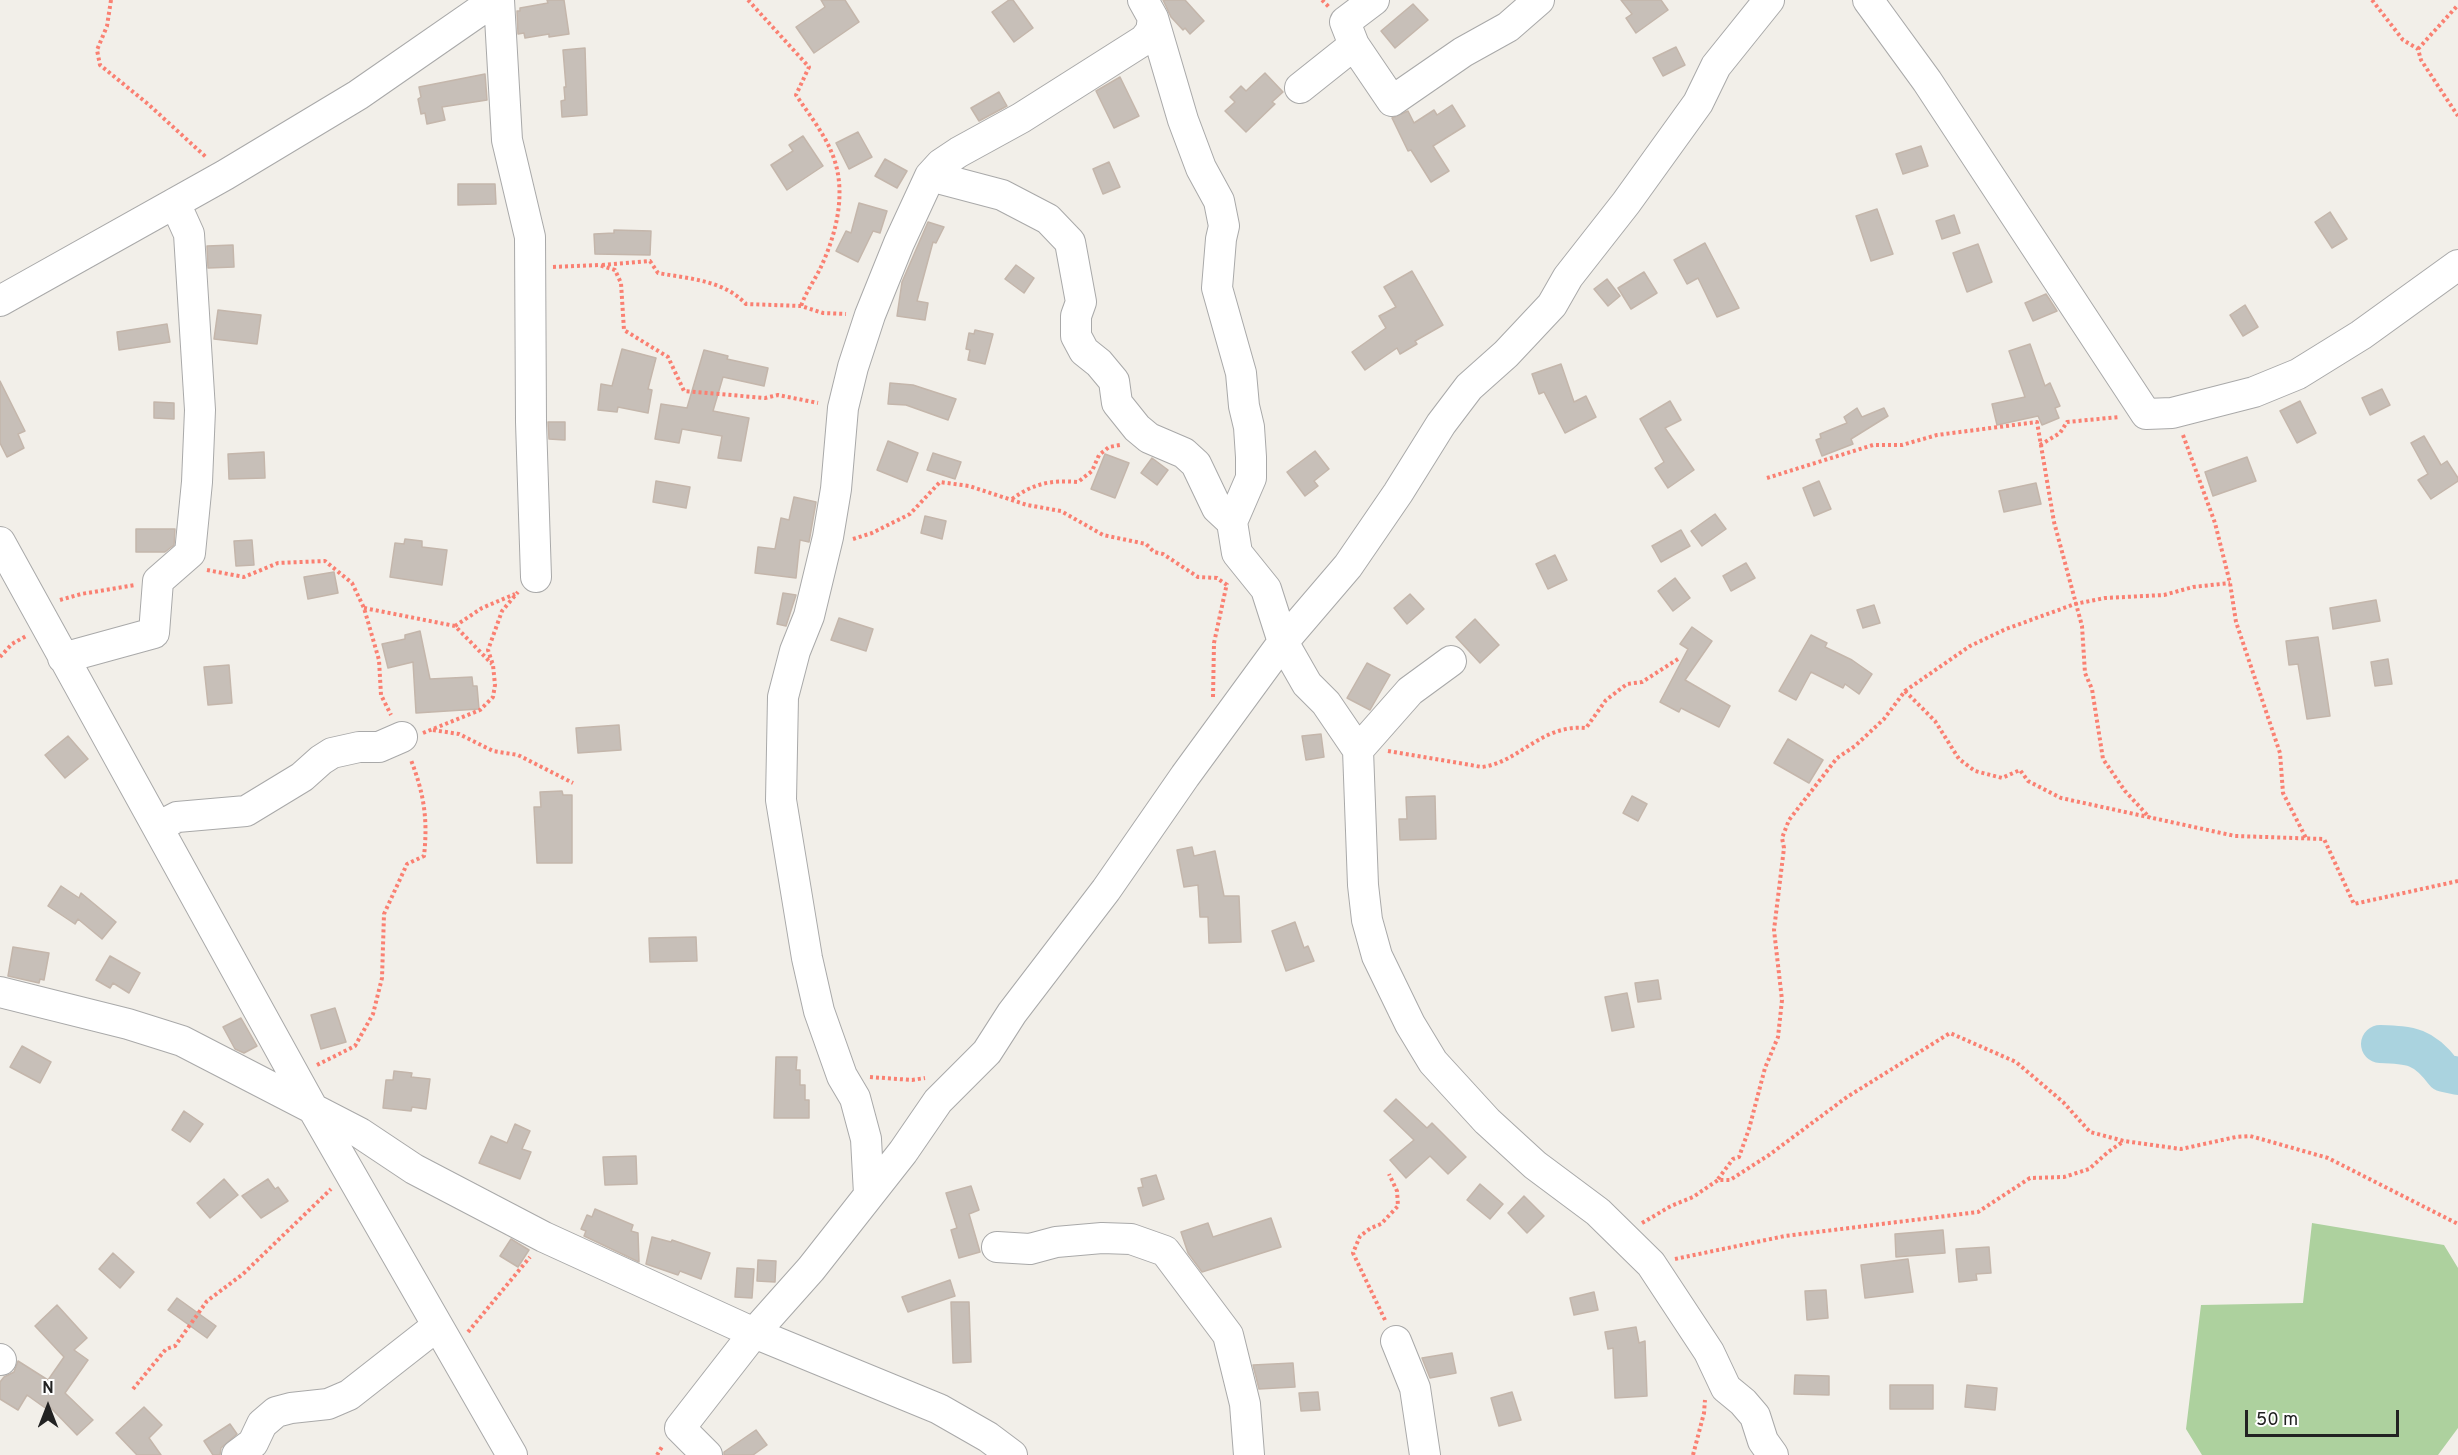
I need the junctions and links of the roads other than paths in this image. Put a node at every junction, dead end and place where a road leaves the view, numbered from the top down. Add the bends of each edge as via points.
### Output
1 (495, 0) edge
2 (499, 0) edge
3 (1374, 0) edge
4 (1539, 0) edge
5 (1768, 0) edge
6 (1868, 0) edge
7 (1148, 9) edge
8 (1354, 45) junction
9 (1300, 88) dead end
10 (930, 176) junction
11 (175, 203) junction
12 (2458, 265) edge
13 (0, 301) edge
14 (1232, 522) junction
15 (0, 542) edge
16 (526, 585) road end
17 (1283, 642) junction
18 (63, 658) junction
19 (1451, 661) dead end
20 (412, 734) road end
21 (1361, 747) junction
22 (158, 827) junction
23 (0, 992) edge
24 (312, 1107) junction
25 (869, 1194) junction
26 (997, 1247) dead end
27 (754, 1333) junction
28 (442, 1335) junction
29 (1396, 1341) road end
30 (237, 1455) edge
31 (512, 1455) edge
32 (707, 1455) edge
33 (1011, 1455) edge
34 (1249, 1455) edge
35 (1425, 1455) edge
36 (1773, 1455) edge

1 - 11 street via 357,95
2 - 16 street via 507,140 530,237 531,422
3 - 8 street via 1345,22
4 - 8 street via 1508,27 1463,52 1392,101
5 - 17 street via 1716,66 1698,103 1552,304 1469,387 1348,566
6 - 12 street via 2159,413 2253,392 2298,374 2361,335
7 - 10 street via 1151,31 1144,40 941,164
7 - 14 street via 1183,120 1201,168 1219,201 1224,226 1217,288 1241,373 1251,457 1251,478
8 - 9 street
10 - 14 street via 1002,195 1048,219 1070,242 1081,302 1076,336 1084,351 1114,381 1117,403 1137,428 1149,438 1184,453 1196,464 1217,508
10 - 25 street via 899,243 853,367 843,408 828,537 809,616 783,697 781,800 807,958 819,1011 842,1076 855,1098 866,1139
11 - 13 street
11 - 18 street via 189,234 200,410 190,553 158,581 154,633
14 - 17 street via 1237,553 1266,589
15 - 18 street
17 - 21 street via 1307,684
17 - 25 street via 987,1052 938,1101
18 - 22 street
19 - 21 street via 1410,691
20 - 22 street via 379,747 333,753 246,811 177,817
21 - 36 street via 1367,920 1377,956 1410,1024 1433,1062 1487,1121 1535,1165 1598,1212 1650,1264 1709,1352 1726,1388 1755,1416 1763,1441
22 - 24 street
23 - 24 street via 182,1041
24 - 27 street via 414,1169 544,1237
24 - 28 street
25 - 27 street via 811,1269
26 - 34 street via 1030,1249 1102,1238 1131,1239 1165,1251 1228,1335 1245,1404
27 - 32 street via 680,1428
27 - 33 street via 939,1409
28 - 30 street via 349,1395 328,1404 276,1412 262,1424 253,1443
28 - 31 street
29 - 35 street via 1415,1388

